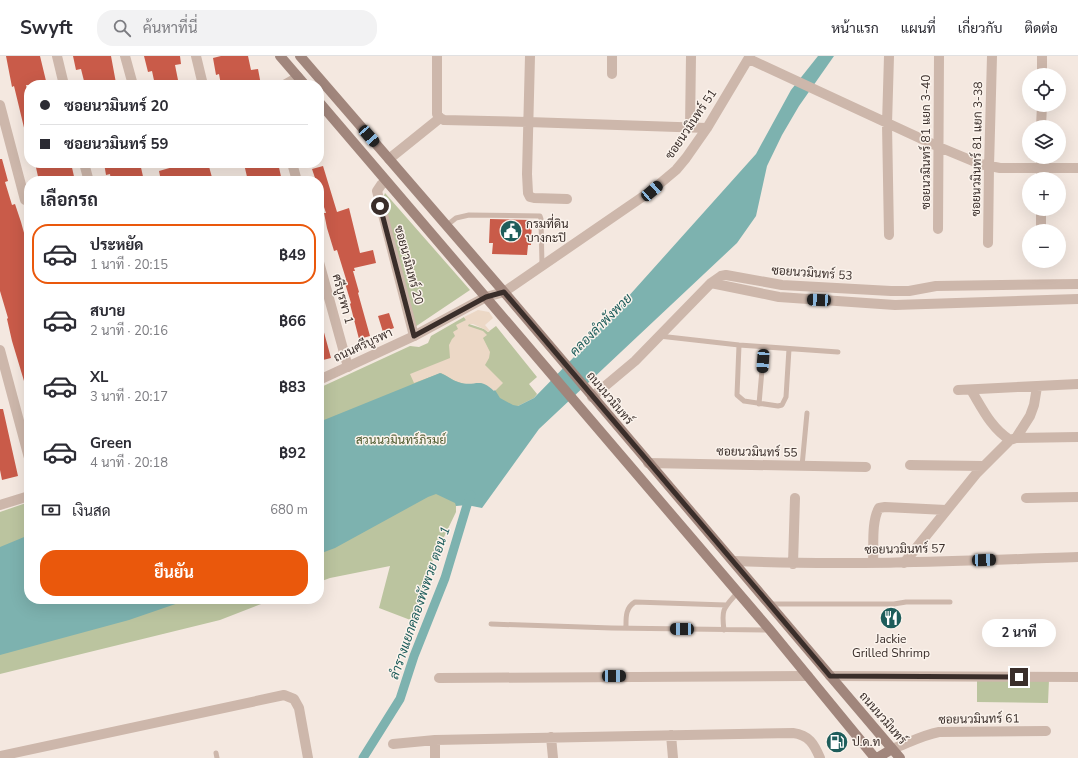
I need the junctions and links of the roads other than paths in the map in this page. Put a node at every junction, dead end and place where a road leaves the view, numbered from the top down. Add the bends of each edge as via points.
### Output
1 (57, 56) edge
2 (125, 56) edge
3 (196, 56) edge
4 (280, 56) edge
5 (300, 56) edge
6 (437, 56) edge
7 (530, 56) edge
8 (612, 56) edge
9 (691, 56) edge
10 (889, 56) edge
11 (939, 56) edge
12 (992, 56) edge
13 (1042, 56) edge
14 (749, 58) edge
15 (1042, 68) edge
16 (612, 74) dead end
17 (63, 80) edge
18 (132, 80) edge
19 (202, 80) edge
20 (300, 80) edge
21 (321, 80) edge
22 (324, 84) edge
23 (0, 105) edge
24 (324, 108) edge
25 (440, 118) junction
26 (528, 122) junction
27 (887, 124) junction
28 (690, 127) junction
29 (707, 128) junction
30 (939, 147) junction
31 (389, 159) junction
32 (1041, 164) edge
33 (989, 167) junction
34 (1041, 168) junction
35 (1078, 168) edge
36 (1041, 172) edge
37 (386, 181) junction
38 (24, 196) edge
39 (567, 199) dead end
40 (446, 226) junction
41 (938, 229) dead end
42 (889, 235) dead end
43 (988, 243) dead end
44 (542, 266) junction
45 (324, 280) edge
46 (711, 283) junction
47 (1078, 284) edge
48 (504, 292) junction
49 (486, 297) junction
50 (1078, 299) edge
51 (414, 336) junction
52 (658, 336) junction
53 (739, 345) junction
54 (764, 347) junction
55 (789, 349) junction
56 (0, 350) edge
57 (838, 352) dead end
58 (348, 367) junction
59 (324, 378) edge
60 (1078, 384) edge
61 (1037, 386) junction
62 (958, 390) dead end
63 (971, 390) junction
64 (592, 397) junction
65 (760, 404) junction
66 (807, 414) dead end
67 (1078, 437) edge
68 (24, 439) edge
69 (1013, 439) junction
70 (648, 463) junction
71 (910, 465) dead end
72 (802, 466) junction
73 (983, 466) junction
74 (866, 467) dead end
75 (1078, 497) edge
76 (24, 498) edge
77 (795, 498) dead end
78 (1026, 498) dead end
79 (0, 505) edge
80 (946, 510) junction
81 (1078, 557) edge
82 (733, 561) junction
83 (904, 562) junction
84 (873, 563) junction
85 (793, 564) junction
86 (738, 592) junction
87 (950, 602) dead end
88 (770, 604) junction
89 (726, 606) junction
90 (491, 624) dead end
91 (626, 628) junction
92 (724, 630) junction
93 (770, 630) junction
94 (808, 676) junction
95 (830, 676) junction
96 (1078, 677) edge
97 (439, 678) dead end
98 (1046, 731) dead end
99 (671, 735) junction
100 (551, 737) junction
101 (435, 740) junction
102 (393, 744) dead end
103 (892, 749) junction
104 (0, 756) edge
105 (308, 758) edge
106 (435, 758) edge
107 (552, 758) edge
108 (673, 758) edge
109 (820, 758) edge
110 (876, 758) edge
111 (900, 758) edge

1 - 17 street
2 - 18 street
3 - 19 street
4 - 20 main road
5 - 21 main road, ถนนนวมินทร์
6 - 25 street via 437,114
7 - 26 street
8 - 16 street
9 - 28 street
10 - 27 street
11 - 30 street, ซอยนวมินทร์ 81 แยก 3-40
12 - 33 street, ซอยนวมินทร์ 81 แยก 3-38
13 - 15 street
14 - 27 street
14 - 29 street, ซอยนวมินทร์ 51
22 - 31 main road, ถนนนวมินทร์
23 - 38 street
24 - 37 main road
25 - 26 street
25 - 31 street
26 - 28 street
26 - 39 street via 530,197
27 - 30 street
27 - 42 street
28 - 29 street
29 - 44 street, ซอยนวมินทร์ 51 via 676,170 652,191
30 - 33 street
30 - 41 street, ซอยนวมินทร์ 81 แยก 3-40
31 - 40 main road, ถนนนวมินทร์
32 - 34 street
33 - 34 street
33 - 43 street, ซอยนวมินทร์ 81 แยก 3-38
34 - 35 street
34 - 36 street
37 - 49 main road
37 - 51 street, ซอยนวมินทร์ 20 via 377,191
40 - 44 lane via 456,218 468,215 540,216
40 - 48 main road, ถนนนวมินทร์
44 - 48 street, ซอยนวมินทร์ 51
45 - 58 street, ศรีบูรพา 1
46 - 47 street, ซอยนวมินทร์ 53 via 726,275 782,286 891,291 936,286
46 - 50 street via 779,297 896,304
46 - 52 street, ซอยนวมินทร์ 53
48 - 49 street, ถนนศรีบูรพา
48 - 64 main road, ถนนนวมินทร์
49 - 51 street, ถนนศรีบูรพา
49 - 86 main road
51 - 58 street, ถนนศรีบูรพา
52 - 53 lane
52 - 64 street, ซอยนวมินทร์ 53 via 635,360
53 - 54 lane
53 - 65 lane via 737,395 744,401
54 - 55 lane
54 - 65 lane
55 - 57 lane
55 - 65 lane via 786,397 782,405
56 - 68 street
58 - 59 street, ถนนศรีบูรพา
60 - 61 street
61 - 63 street
61 - 69 street via 1034,405 1025,424
62 - 63 street
63 - 69 street via 999,432
64 - 70 main road, ถนนนวมินทร์
66 - 72 lane
67 - 69 street
69 - 73 street
70 - 72 street, ซอยนวมินทร์ 55
70 - 82 main road, ถนนนวมินทร์
71 - 73 street
72 - 74 street, ซอยนวมินทร์ 55
73 - 80 street
75 - 78 street
76 - 79 street
77 - 85 street
80 - 83 street
80 - 84 street via 879,508 875,521
81 - 83 street, ซอยนวมินทร์ 57
82 - 85 street, ซอยนวมินทร์ 57
82 - 88 main road, ถนนนวมินทร์
83 - 84 street, ซอยนวมินทร์ 57
84 - 85 street, ซอยนวมินทร์ 57
86 - 89 lane
86 - 93 main road
87 - 88 lane
88 - 95 main road, ถนนนวมินทร์
89 - 91 lane via 635,602 627,610
89 - 92 lane via 722,615
90 - 91 lane
91 - 92 lane
92 - 93 lane
93 - 94 main road
94 - 97 street
94 - 110 main road
95 - 96 street
95 - 103 main road, ถนนนวมินทร์
98 - 103 street, ซอยนวมินทร์ 61 via 939,732
99 - 100 street
99 - 108 street
99 - 109 street via 802,734 816,749
100 - 101 street
100 - 107 street
101 - 102 street
101 - 106 street
103 - 110 main road
103 - 111 main road, ถนนนวมินทร์
104 - 105 street via 284,695 294,699 299,708

